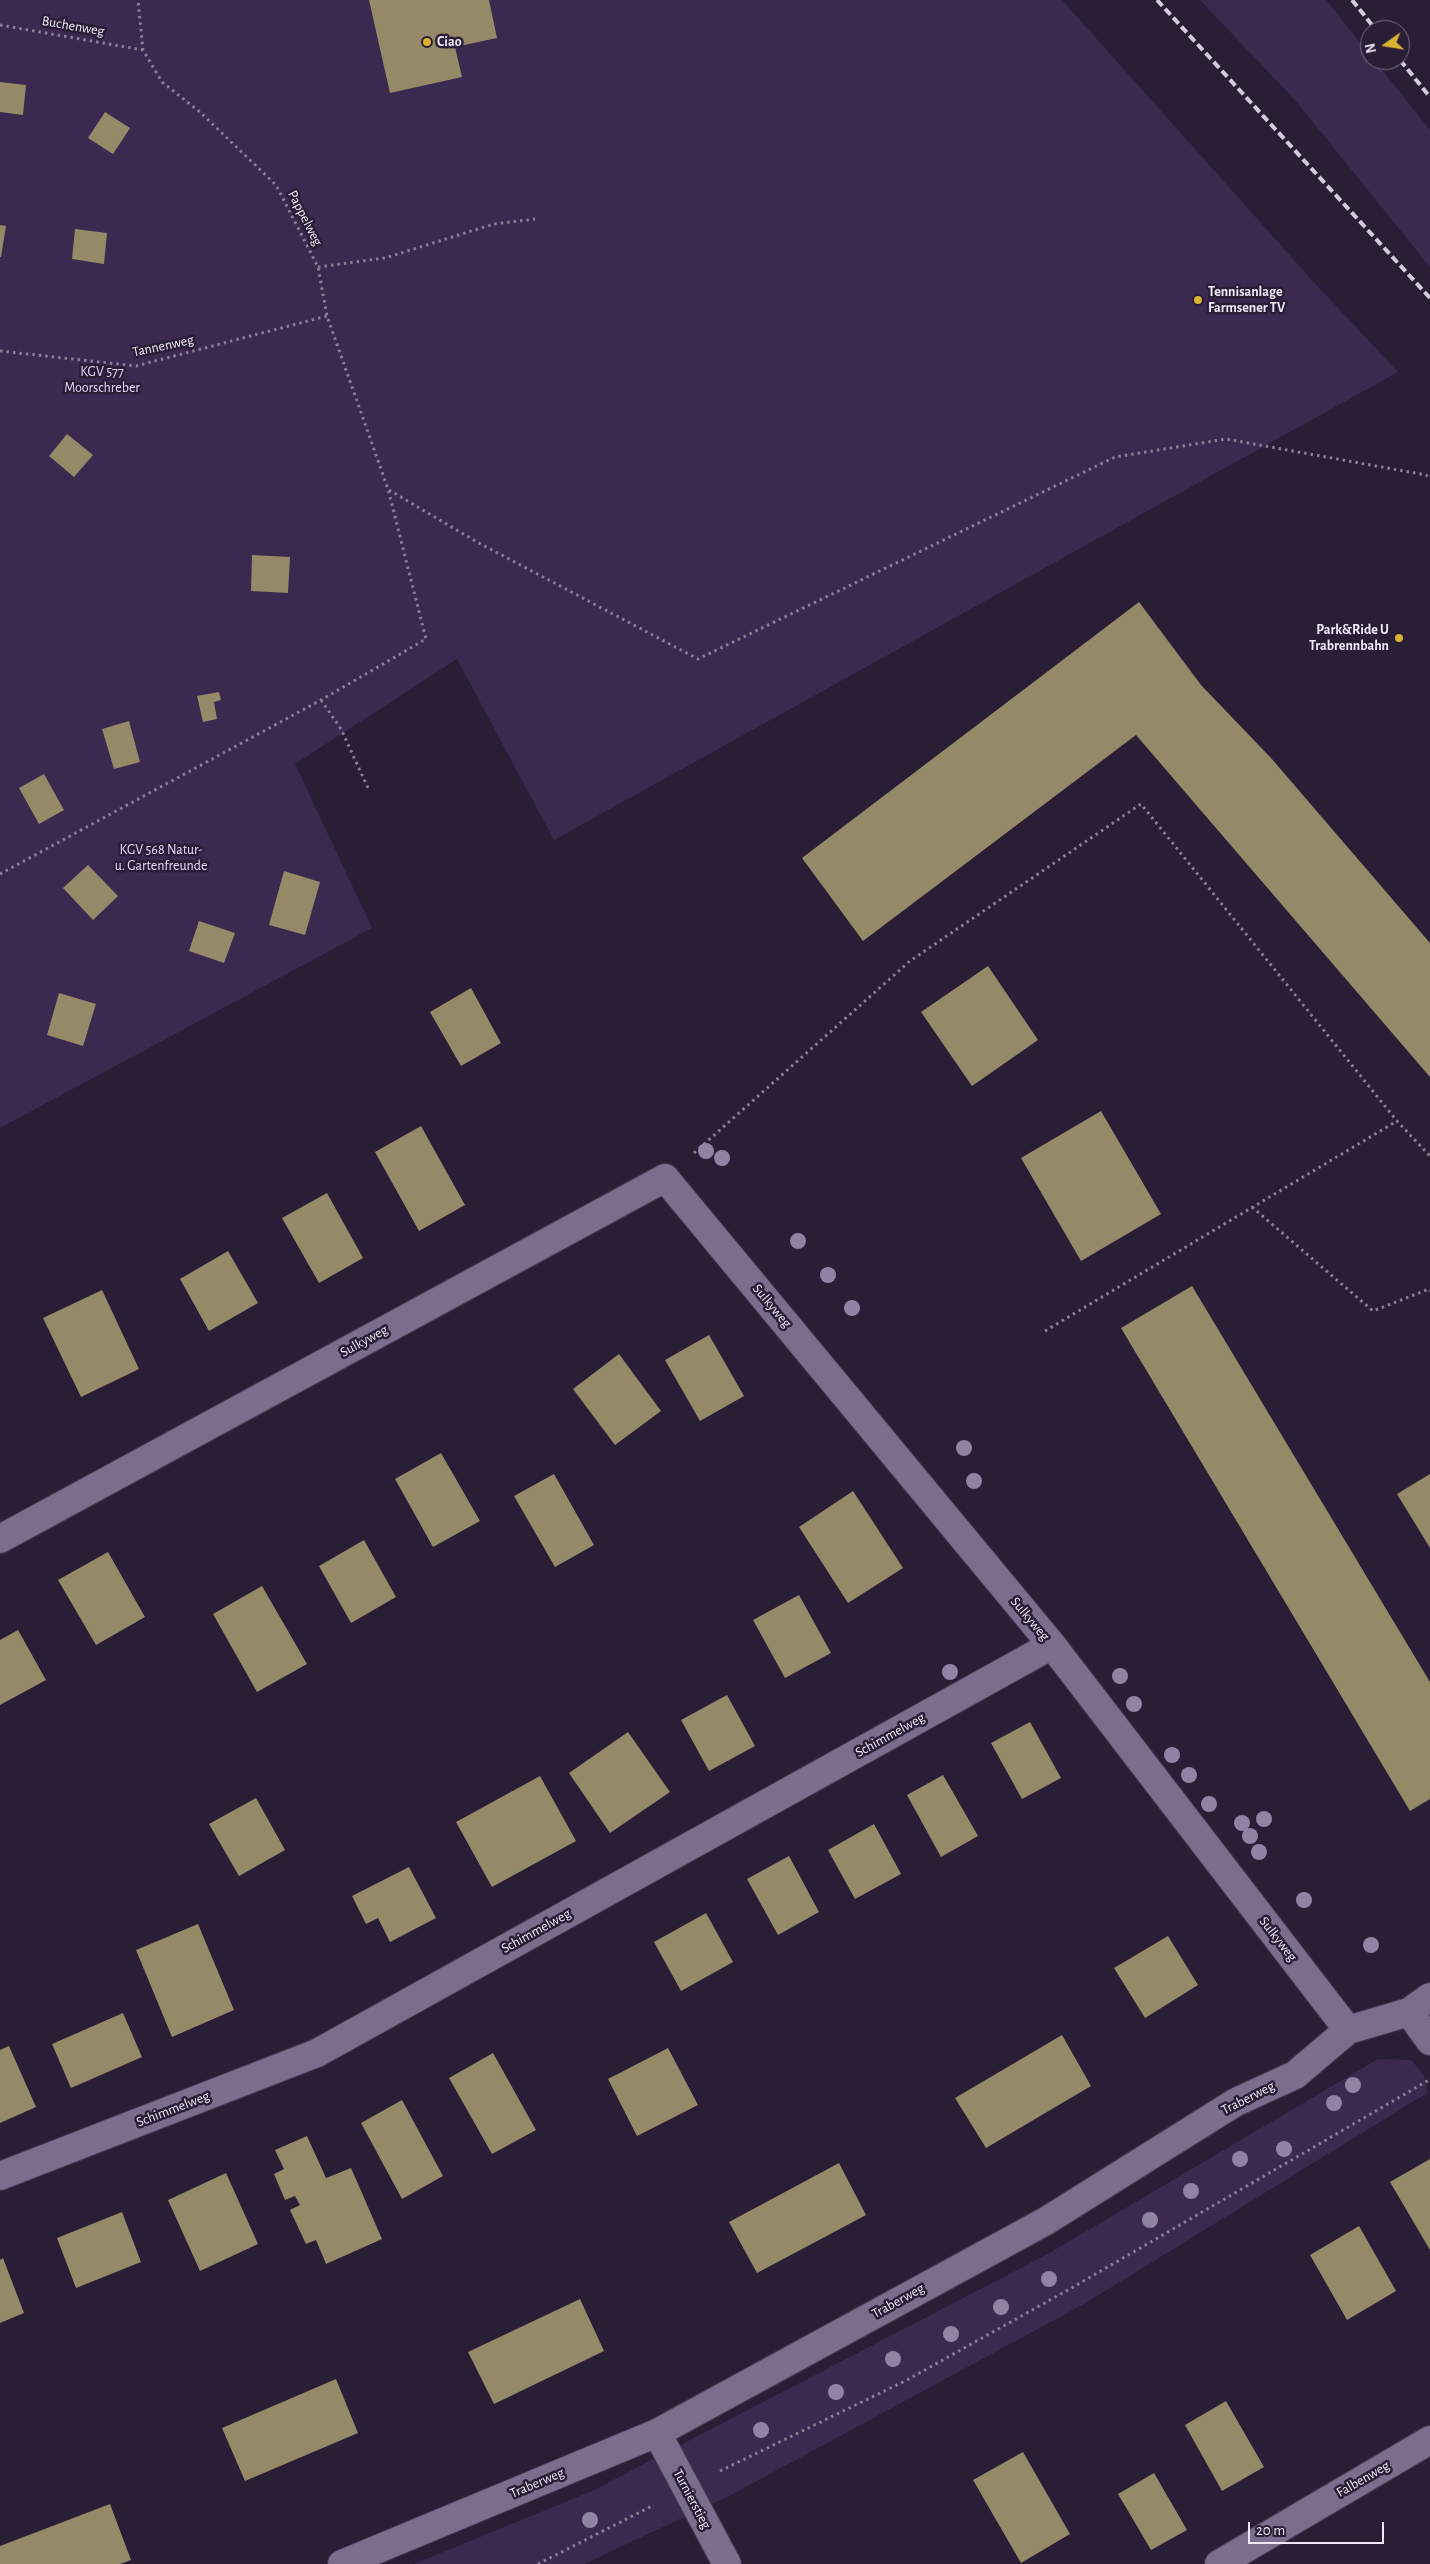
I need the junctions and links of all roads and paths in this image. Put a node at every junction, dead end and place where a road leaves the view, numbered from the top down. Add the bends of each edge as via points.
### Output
1 (138, 0) edge
2 (0, 25) edge
3 (143, 50) junction
4 (536, 219) dead end
5 (318, 267) junction
6 (328, 316) junction
7 (0, 351) edge
8 (1430, 479) edge
9 (388, 489) junction
10 (321, 700) junction
11 (368, 788) dead end
12 (0, 874) edge
13 (1397, 1121) junction
14 (696, 1150) dead end
15 (1430, 1156) edge
16 (1252, 1207) junction
17 (1430, 1291) edge
18 (1045, 1331) dead end
19 (0, 1540) edge
20 (1052, 1645) junction
21 (1419, 2004) edge
22 (1348, 2030) junction
23 (1430, 2041) edge
24 (1430, 2079) edge
25 (0, 2176) edge
26 (657, 2433) junction
27 (1430, 2440) edge
28 (686, 2488) junction
29 (342, 2564) edge
30 (538, 2564) edge
31 (728, 2564) edge
32 (1219, 2564) edge

1 - 3 path, Pappelweg
2 - 3 path, Buchenweg
3 - 5 path, Pappelweg via 162,82 200,112 276,185
4 - 5 path via 494,224 385,258
5 - 6 path, Pappelweg
6 - 7 path, Tannenweg via 136,366
6 - 9 path, Pappelweg
8 - 9 path via 1426,475 1226,439 1115,457 698,659 477,542
9 - 10 path, Pappelweg via 426,639
10 - 11 path via 341,728
10 - 12 path
13 - 14 path via 1141,804 910,961
13 - 15 path
13 - 16 path
16 - 17 path via 1373,1311
16 - 18 path
19 - 20 street, Sulkyweg via 665,1178
20 - 22 street, Sulkyweg
20 - 25 street, Schimmelweg via 316,2053
21 - 22 street, Traberweg
21 - 23 street
22 - 26 street, Traberweg via 1295,2075 1236,2102 1046,2221
24 - 28 path via 1076,2286 907,2380
26 - 28 street, Turnierstieg
26 - 29 street, Traberweg
27 - 32 street, Falbenweg
28 - 30 path
28 - 31 street, Turnierstieg

